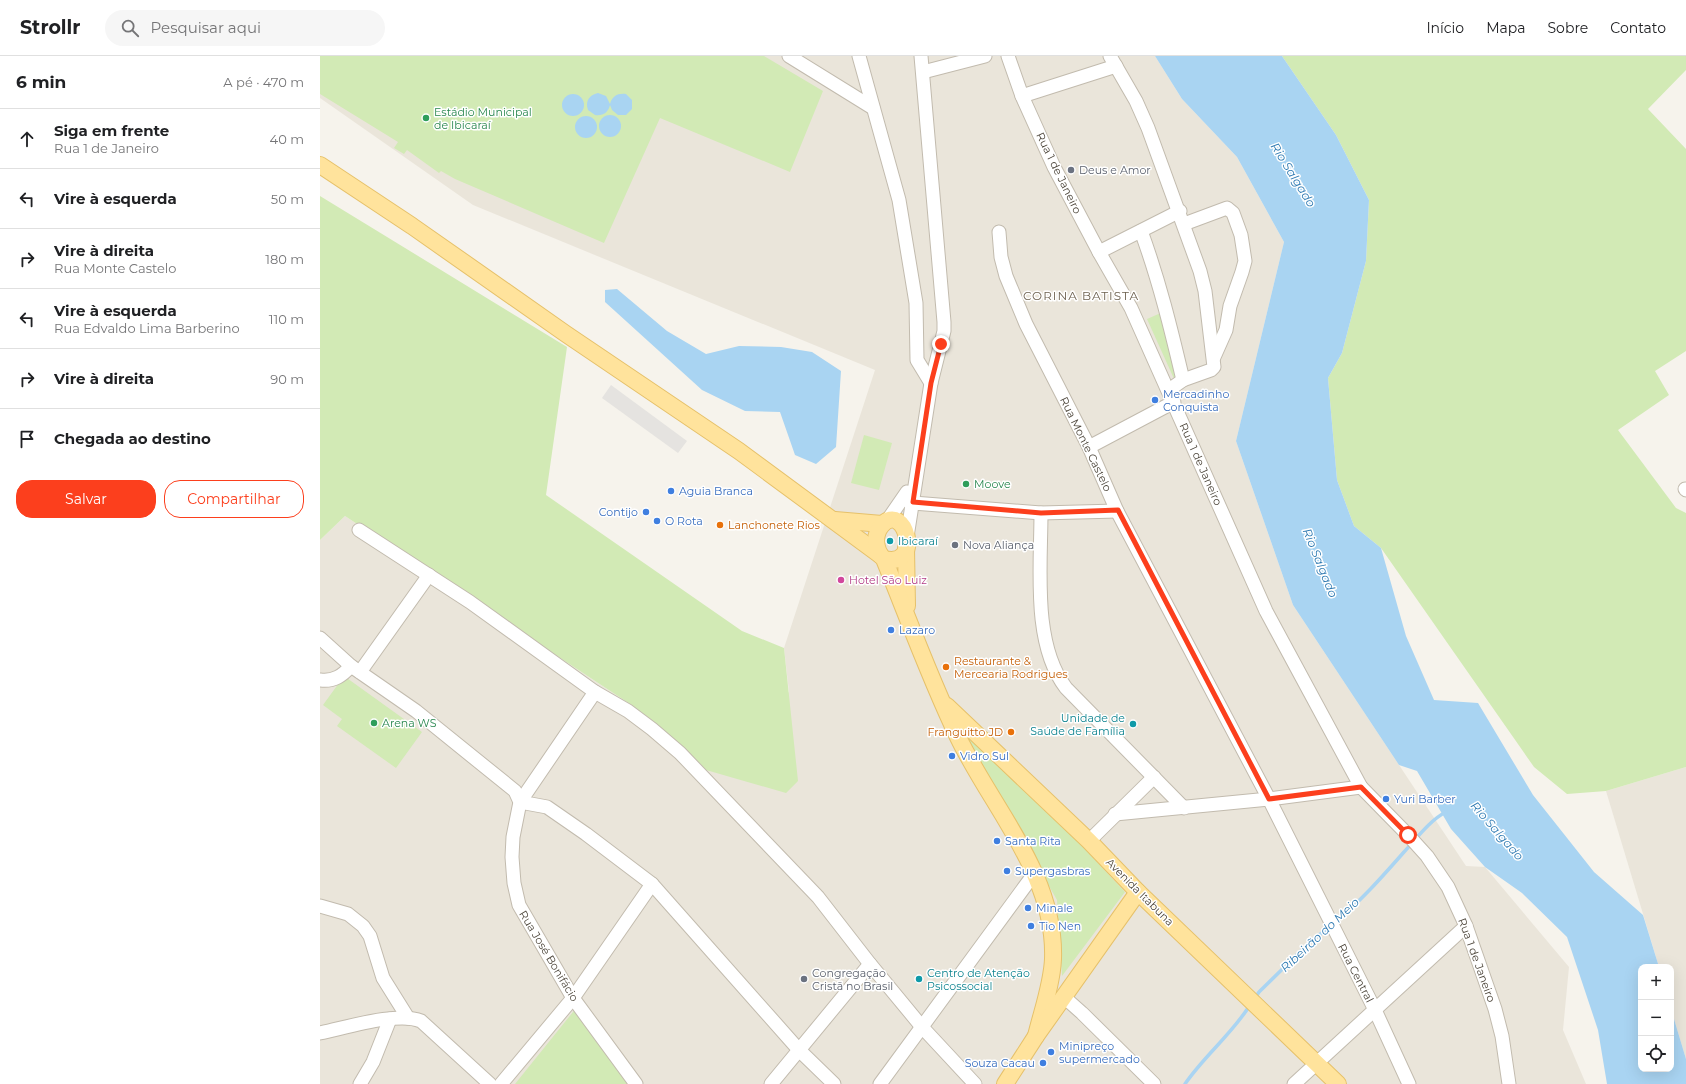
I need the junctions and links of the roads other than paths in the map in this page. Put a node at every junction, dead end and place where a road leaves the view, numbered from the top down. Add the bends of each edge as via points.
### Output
1 (789, 56) edge
2 (859, 56) edge
3 (921, 56) edge
4 (986, 56) edge
5 (1008, 56) edge
6 (1113, 61) edge
7 (923, 72) junction
8 (1022, 96) junction
9 (873, 108) junction
10 (320, 165) edge
11 (1180, 211) junction
12 (1184, 224) junction
13 (1141, 231) junction
14 (999, 232) dead end
15 (1099, 252) junction
16 (1214, 356) junction
17 (1183, 380) junction
18 (931, 383) junction
19 (1171, 396) junction
20 (1089, 447) junction
21 (908, 501) junction
22 (1118, 510) junction
23 (1041, 513) junction
24 (835, 520) junction
25 (885, 523) junction
26 (359, 530) dead end
27 (907, 542) junction
28 (882, 557) junction
29 (429, 575) junction
30 (907, 615) junction
31 (320, 638) edge
32 (356, 669) junction
33 (320, 680) edge
34 (595, 692) junction
35 (941, 700) junction
36 (1154, 777) junction
37 (1361, 787) junction
38 (1269, 799) junction
39 (520, 802) junction
40 (1184, 808) junction
41 (1115, 814) junction
42 (1088, 841) junction
43 (1034, 874) junction
44 (652, 884) junction
45 (1138, 892) junction
46 (320, 906) edge
47 (1466, 926) junction
48 (870, 964) junction
49 (1064, 997) junction
50 (574, 998) junction
51 (1375, 1010) junction
52 (408, 1018) junction
53 (390, 1019) junction
54 (922, 1027) junction
55 (320, 1033) edge
56 (1036, 1036) junction
57 (799, 1050) junction
58 (1317, 1064) junction
59 (360, 1084) edge
60 (490, 1084) edge
61 (501, 1084) edge
62 (636, 1084) edge
63 (771, 1084) edge
64 (834, 1084) edge
65 (880, 1084) edge
66 (975, 1084) edge
67 (1005, 1084) edge
68 (1154, 1084) edge
69 (1294, 1084) edge
70 (1338, 1084) edge
71 (1408, 1084) edge
72 (1509, 1084) edge

1 - 9 street
2 - 9 street
3 - 7 street
4 - 7 street
5 - 8 street, Rua 1 de Janeiro
6 - 8 street
6 - 11 street via 1145,121
7 - 18 street via 944,322
8 - 15 street, Rua 1 de Janeiro via 1054,166
9 - 18 street via 899,200 912,273 916,303 917,360
10 - 24 main road via 739,451
11 - 12 street
11 - 13 street
12 - 16 street via 1205,291
12 - 16 street via 1227,208 1232,213 1241,235 1245,261 1230,306 1226,330
13 - 15 street
13 - 17 street via 1168,313
14 - 20 street, Rua Monte Castelo via 1001,257 1013,296
15 - 19 street, Rua 1 de Janeiro via 1131,308
16 - 17 street via 1213,369
17 - 19 street
18 - 21 street via 916,479
19 - 20 street
19 - 37 street, Rua 1 de Janeiro via 1266,611
20 - 22 street, Rua Monte Castelo
21 - 23 street
21 - 25 street
21 - 27 street
22 - 23 street
22 - 38 street, Rua Monte Castelo
23 - 36 street via 1043,632 1058,677
24 - 25 main road
24 - 28 main road
25 - 27 main road via 895,520 899,522 905,529
25 - 28 main road via 876,541 877,550
26 - 29 street
27 - 28 main road via 902,556
27 - 30 main road
28 - 30 main road
29 - 32 street
29 - 34 street
30 - 35 main road
31 - 32 street
32 - 33 street via 338,677
32 - 39 street via 416,711 515,791
34 - 39 street
34 - 48 street via 652,728 698,770 818,897
35 - 42 main road, Avenida Itabuna
35 - 43 main road via 971,763 1014,834
36 - 40 street
36 - 41 street
37 - 38 street
37 - 47 street, Rua 1 de Janeiro via 1419,848 1448,887
38 - 40 street
38 - 51 street, Rua Central
39 - 44 street via 546,807
39 - 50 street, Rua José Bonifácio via 512,857 519,905
40 - 41 street
41 - 42 street
42 - 45 main road, Avenida Itabuna
43 - 54 street
43 - 56 main road via 1048,915 1053,959
44 - 50 street
44 - 57 street
45 - 49 main road
45 - 58 main road, Avenida Itabuna
46 - 52 street via 348,914 363,926 370,936 383,978
47 - 51 street
47 - 72 street, Rua 1 de Janeiro via 1495,1009
48 - 54 street
48 - 57 street
49 - 56 main road
49 - 68 street
50 - 61 street
50 - 62 street, Rua José Bonifácio
51 - 58 street
51 - 71 street, Rua Central
52 - 53 street
52 - 60 street via 421,1021
53 - 55 street
53 - 59 street via 373,1062
54 - 65 street
54 - 66 street
56 - 67 main road
57 - 63 street
57 - 64 street
58 - 69 street
58 - 70 main road, Avenida Itabuna

